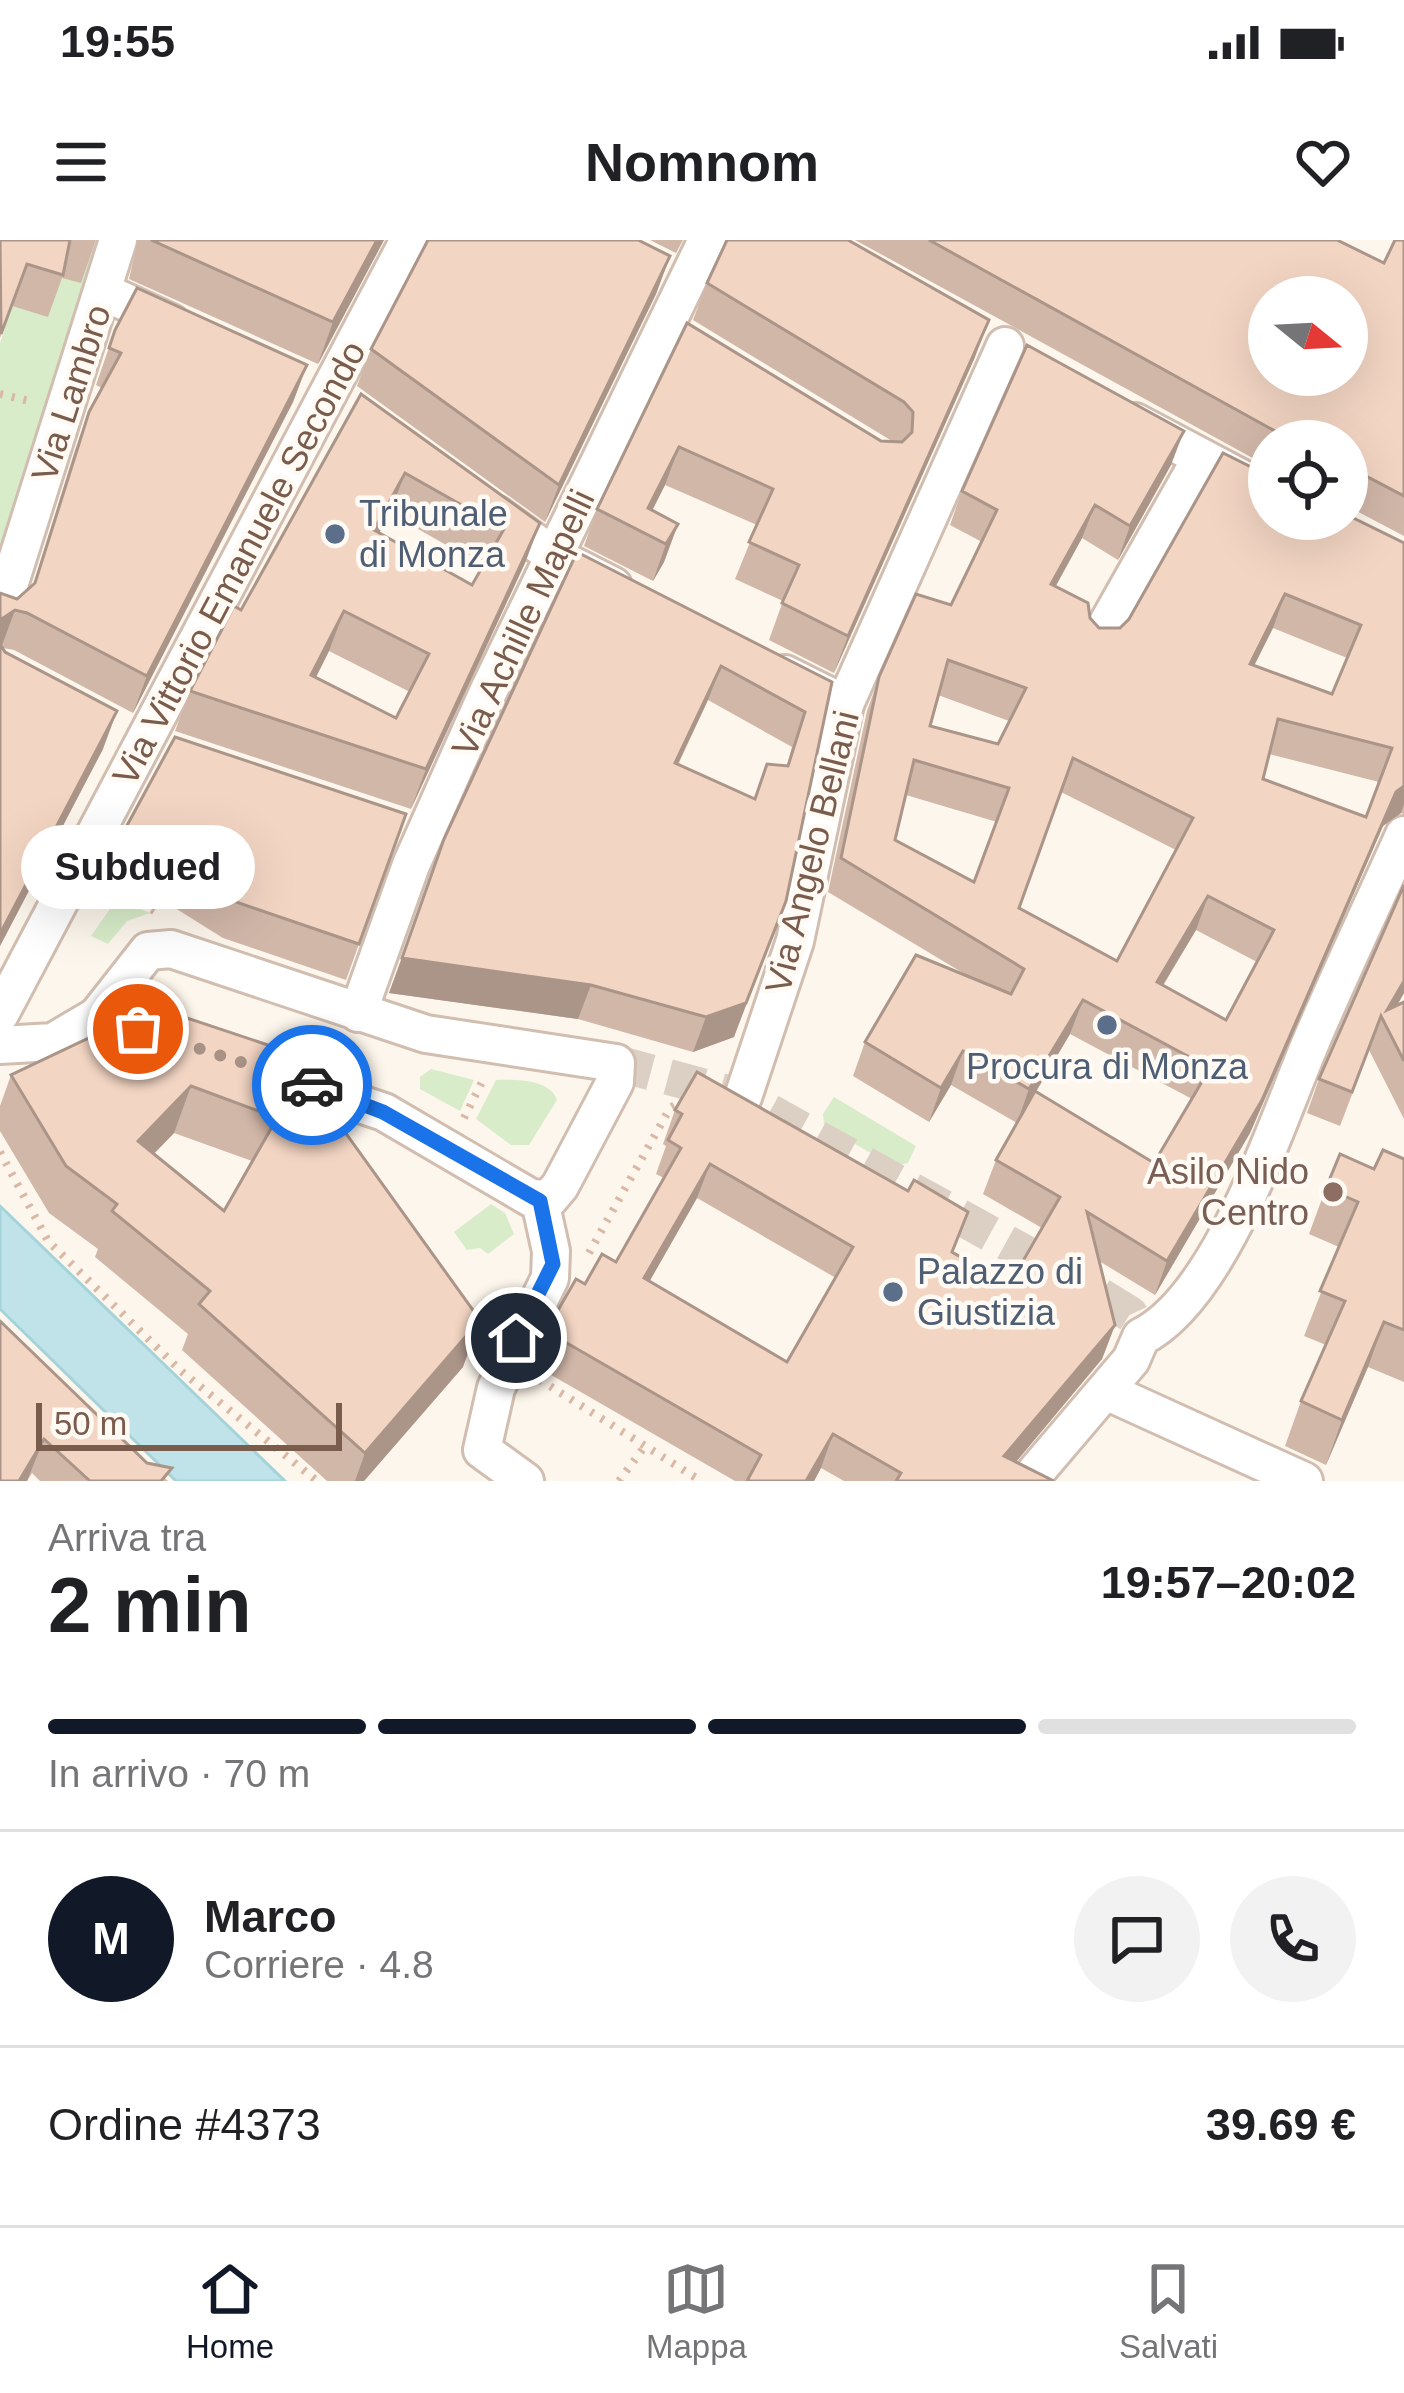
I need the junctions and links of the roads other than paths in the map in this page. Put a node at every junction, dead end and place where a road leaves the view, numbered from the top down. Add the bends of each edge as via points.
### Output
1 (118, 240) edge
2 (409, 240) edge
3 (707, 240) edge
4 (104, 292) junction
5 (966, 325) edge
6 (663, 328) junction
7 (211, 342) edge
8 (1005, 346) junction
9 (702, 352) edge
10 (1044, 369) edge
11 (290, 377) edge
12 (329, 394) junction
13 (1102, 403) edge
14 (366, 421) edge
15 (1200, 460) junction
16 (1248, 483) edge
17 (460, 489) edge
18 (554, 556) junction
19 (637, 598) edge
20 (0, 614) edge
21 (1097, 642) edge
22 (762, 662) edge
23 (845, 704) junction
24 (103, 723) edge
25 (142, 744) junction
26 (186, 759) edge
27 (381, 823) edge
28 (1404, 835) edge
29 (424, 837) junction
30 (358, 1013) junction
31 (0, 1014) edge
32 (97, 1016) junction
33 (0, 1046) edge
34 (743, 1097) edge
35 (540, 1201) junction
36 (1106, 1391) junction
37 (525, 1481) edge
38 (1028, 1481) edge
39 (1304, 1481) edge

1 - 4 street, Via Lambro
2 - 12 street, Via Vittorio Emanuele Secondo
3 - 6 street, Via Achille Mapelli via 674,278
4 - 7 street
4 - 20 street, Via Lambro
5 - 8 street
6 - 9 street
6 - 18 street, Via Achille Mapelli
8 - 10 street
8 - 23 street, Via Angelo Bellani
11 - 12 street
12 - 14 street
12 - 25 street, Via Vittorio Emanuele Secondo
13 - 15 street
15 - 16 street
15 - 21 street
17 - 18 street
18 - 19 street
18 - 29 street, Via Achille Mapelli
22 - 23 street
23 - 34 street, Via Angelo Bellani via 795,941
24 - 25 street
25 - 26 street
25 - 31 street, Via Vittorio Emanuele Secondo
27 - 29 street
28 - 36 street via 1240,1213 1182,1303 1162,1327 1141,1336
29 - 30 street, Via Achille Mapelli
30 - 32 street via 171,949 148,951
30 - 35 street via 497,1049 616,1064 615,1082 560,1186
32 - 33 street via 53,1042
32 - 35 street via 340,1094
35 - 37 street via 550,1278 516,1338 482,1450
36 - 38 street
36 - 39 street

